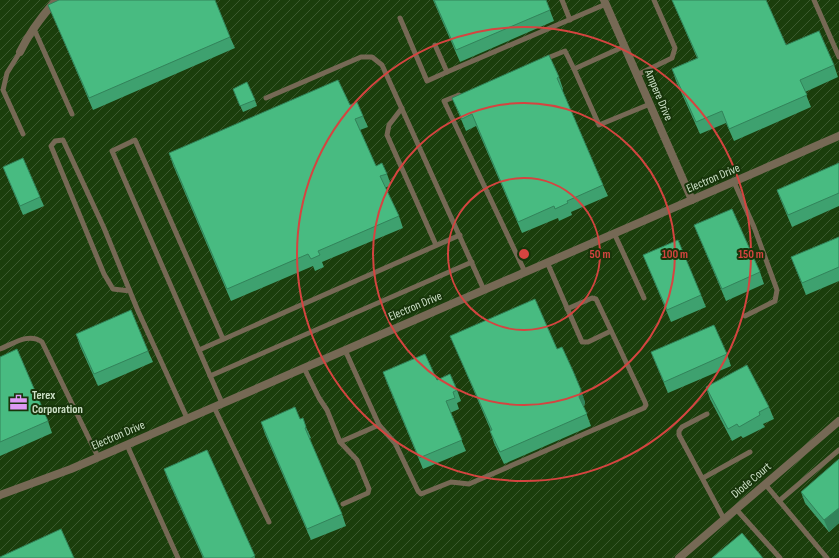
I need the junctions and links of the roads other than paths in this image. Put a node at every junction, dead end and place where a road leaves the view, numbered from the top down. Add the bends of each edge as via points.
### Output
1 (56, 0) edge
2 (562, 0) edge
3 (654, 0) edge
4 (814, 0) edge
5 (605, 2) edge
6 (400, 18) dead end
7 (570, 20) junction
8 (34, 28) junction
9 (435, 45) dead end
10 (625, 46) junction
11 (837, 46) edge
12 (20, 52) joint
13 (839, 58) edge
14 (537, 63) edge
15 (574, 69) junction
16 (447, 72) junction
17 (637, 75) junction
18 (466, 92) edge
19 (266, 98) dead end
20 (650, 104) junction
21 (402, 108) junction
22 (72, 114) dead end
23 (23, 134) dead end
24 (839, 136) edge
25 (734, 182) junction
26 (692, 200) junction
27 (614, 233) junction
28 (460, 235) junction
29 (436, 245) junction
30 (472, 262) junction
31 (547, 262) junction
32 (526, 272) junction
33 (484, 290) junction
34 (130, 291) junction
35 (644, 298) dead end
36 (568, 310) junction
37 (745, 316) dead end
38 (611, 331) junction
39 (223, 339) junction
40 (0, 349) edge
41 (199, 350) junction
42 (345, 350) junction
43 (304, 368) junction
44 (210, 376) junction
45 (218, 405) junction
46 (707, 414) dead end
47 (187, 418) junction
48 (839, 421) edge
49 (379, 425) junction
50 (340, 442) junction
51 (126, 445) junction
52 (839, 450) edge
53 (750, 452) dead end
54 (98, 457) junction
55 (703, 478) junction
56 (765, 484) junction
57 (0, 495) edge
58 (779, 501) junction
59 (343, 504) dead end
60 (736, 509) junction
61 (724, 519) junction
62 (269, 522) dead end
63 (178, 558) edge
64 (679, 558) edge
65 (780, 558) edge
66 (827, 558) edge

1 - 8 street
2 - 7 lane
3 - 17 lane via 675,48 672,58
4 - 11 lane
5 - 7 lane
5 - 10 street, Ampere Drive
6 - 16 lane via 427,81
7 - 16 lane
8 - 12 street
8 - 22 lane
9 - 16 lane
10 - 15 lane
10 - 17 street, Ampere Drive
11 - 13 lane
12 - 23 lane via 7,73 2,90
14 - 15 lane via 565,51
15 - 20 lane via 599,126
17 - 20 street, Ampere Drive
18 - 32 lane via 444,101
19 - 21 lane via 361,57 372,57 382,65
20 - 26 street, Ampere Drive
21 - 28 lane
21 - 29 lane via 388,125 388,136
24 - 25 street, Electron Drive
25 - 26 street, Electron Drive
25 - 37 lane via 777,290 775,301
26 - 27 street, Electron Drive
27 - 31 street, Electron Drive
27 - 35 lane
28 - 29 lane
28 - 30 lane
29 - 39 lane
30 - 33 lane
30 - 44 lane
31 - 32 street, Electron Drive
31 - 36 lane
32 - 33 street, Electron Drive
33 - 42 street, Electron Drive
34 - 34 lane via 63,140 55,141 51,146 104,274 113,289
34 - 47 lane
36 - 38 lane via 595,298
36 - 38 lane via 582,342 588,342
38 - 49 lane via 646,406 469,484 451,482 421,494 395,443
39 - 41 lane
39 - 41 lane via 135,140 112,151
40 - 54 lane via 28,337 37,338 42,342
41 - 44 lane
42 - 43 street, Electron Drive
42 - 49 lane
43 - 45 street, Electron Drive
43 - 50 lane via 327,410
44 - 45 lane
45 - 47 street, Electron Drive
45 - 62 lane
46 - 55 lane via 679,431
47 - 51 street, Electron Drive
48 - 56 street, Diode Court
49 - 50 lane
50 - 59 lane via 357,460 369,489 368,493
51 - 54 street, Electron Drive
51 - 63 lane
52 - 58 lane
53 - 55 lane
54 - 57 street, Electron Drive
55 - 61 lane
56 - 58 lane
56 - 60 street, Diode Court
58 - 66 lane
60 - 61 street, Diode Court
60 - 65 lane
61 - 64 street, Diode Court

